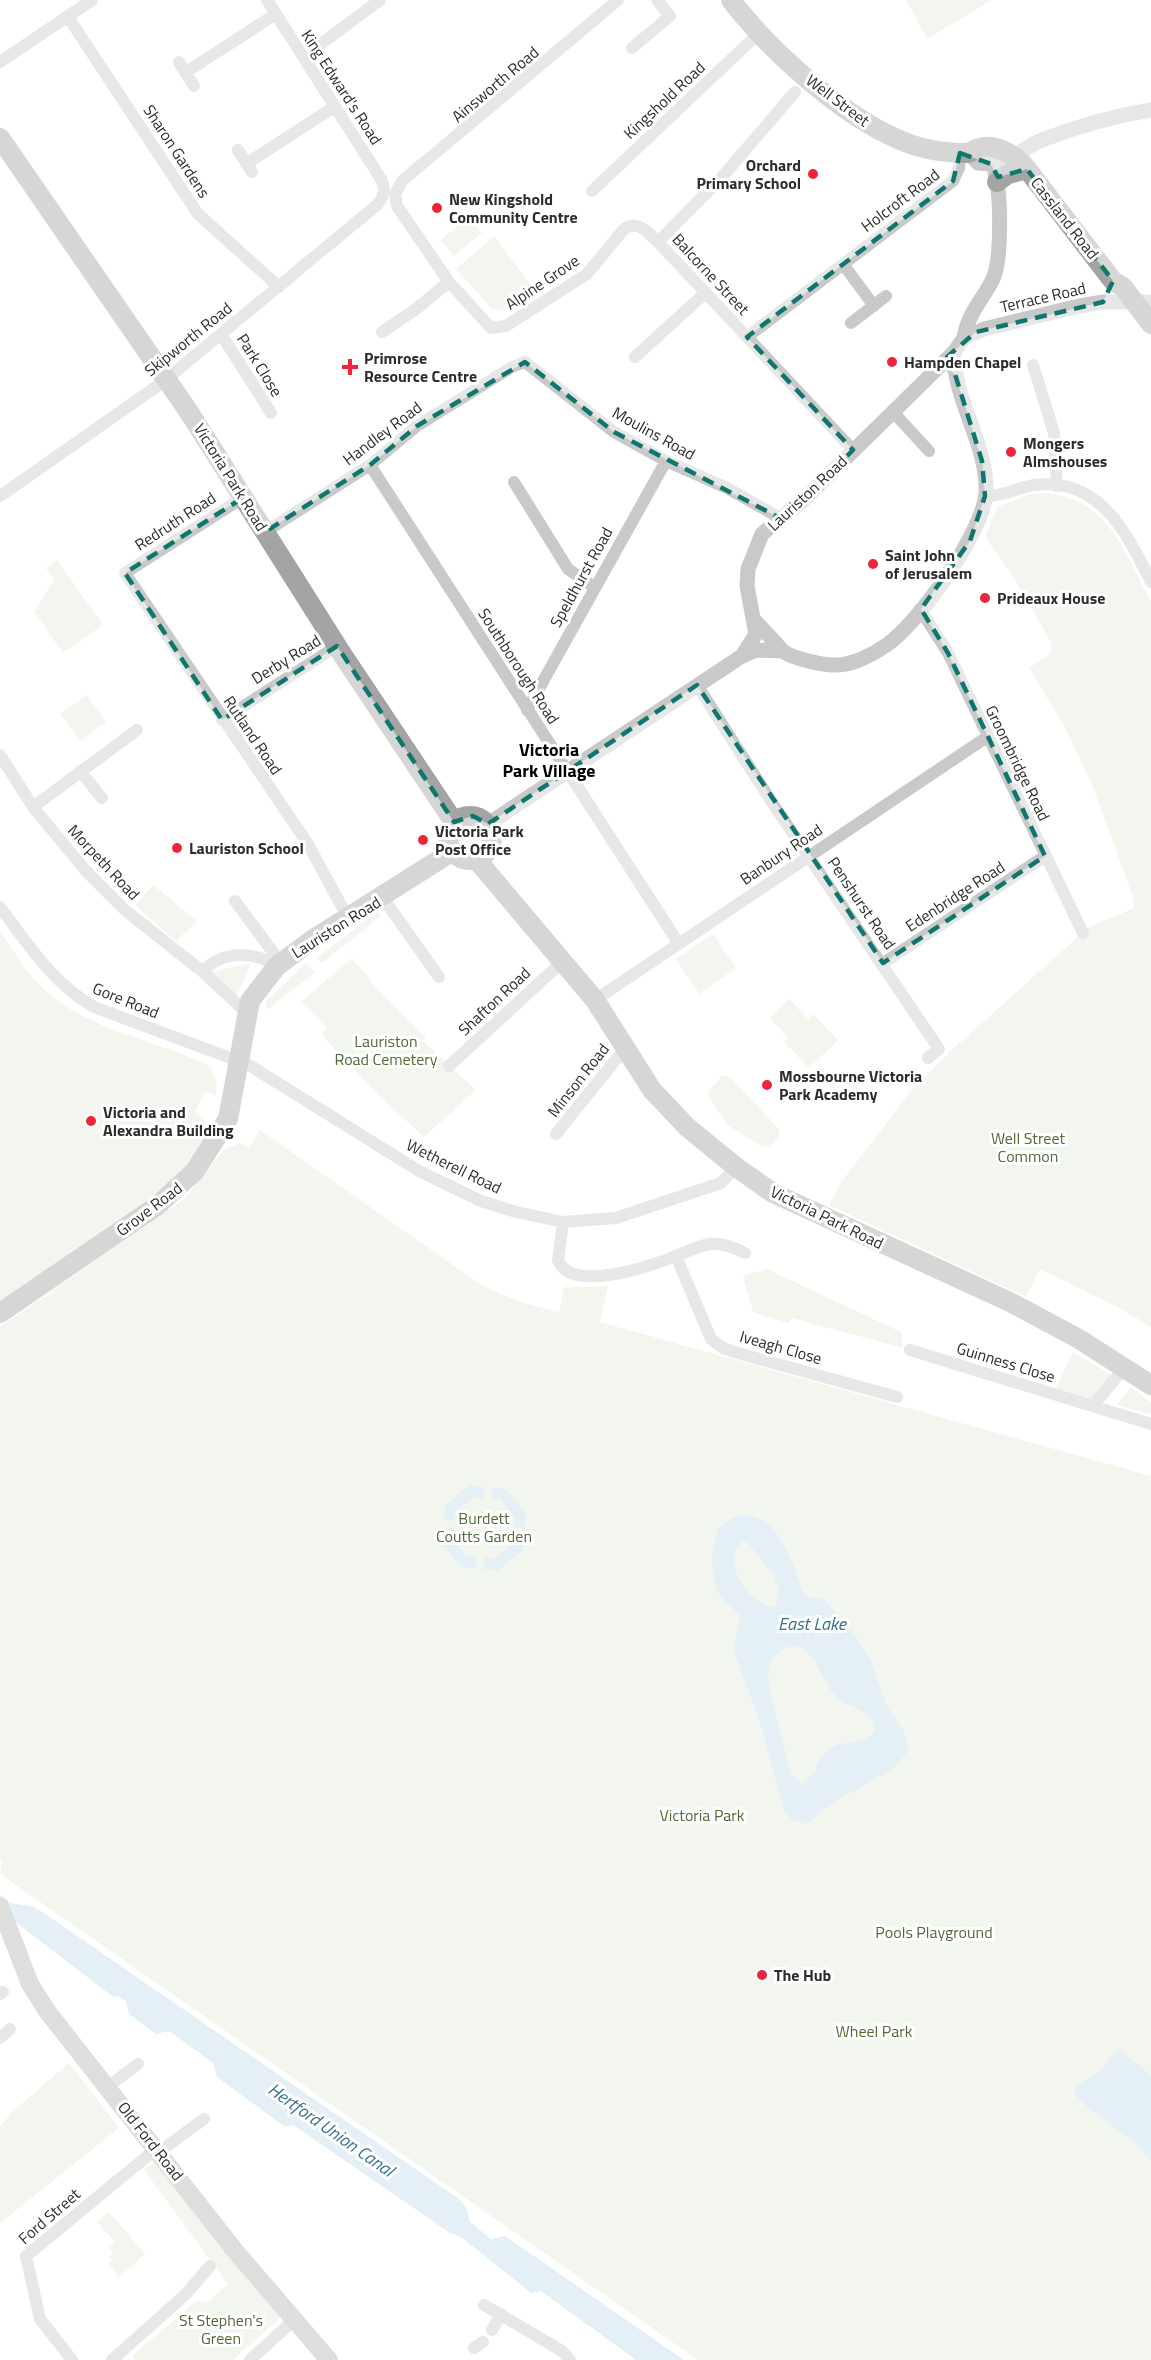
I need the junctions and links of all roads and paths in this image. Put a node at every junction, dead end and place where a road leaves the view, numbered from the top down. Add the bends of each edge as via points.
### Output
1 (92, 0) edge
2 (267, 0) edge
3 (380, 0) edge
4 (618, 0) edge
5 (657, 0) edge
6 (731, 0) edge
7 (276, 14) junction
8 (68, 16) junction
9 (759, 33) junction
10 (632, 48) dead end
11 (314, 49) dead end
12 (0, 62) edge
13 (194, 86) dead end
14 (795, 92) dead end
15 (334, 107) junction
16 (1151, 110) edge
17 (0, 138) edge
18 (238, 150) dead end
19 (965, 153) junction
20 (1022, 163) junction
21 (994, 173) junction
22 (592, 191) dead end
23 (389, 193) junction
24 (658, 242) junction
25 (843, 264) junction
26 (1113, 281) junction
27 (449, 282) junction
28 (279, 286) junction
29 (704, 294) junction
30 (886, 296) dead end
31 (1103, 302) junction
32 (1142, 302) edge
33 (874, 306) junction
34 (851, 322) dead end
35 (1151, 324) edge
36 (491, 328) joint
37 (382, 332) dead end
38 (221, 334) junction
39 (747, 337) junction
40 (964, 338) junction
41 (954, 352) junction
42 (635, 357) dead end
43 (520, 363) joint
44 (1033, 365) dead end
45 (935, 371) junction
46 (955, 374) junction
47 (166, 379) junction
48 (893, 412) junction
49 (271, 413) dead end
50 (853, 450) junction
51 (929, 451) dead end
52 (666, 461) junction
53 (370, 465) junction
54 (514, 483) dead end
55 (1057, 486) junction
56 (0, 496) edge
57 (244, 496) junction
58 (986, 496) junction
59 (782, 519) junction
60 (265, 532) junction
61 (125, 573) joint
62 (1151, 582) edge
63 (594, 587) junction
64 (920, 609) junction
65 (754, 620) junction
66 (337, 646) junction
67 (783, 651) junction
68 (742, 656) junction
69 (697, 685) junction
70 (527, 710) junction
71 (222, 720) junction
72 (137, 730) dead end
73 (987, 737) junction
74 (0, 755) edge
75 (80, 771) junction
76 (568, 771) junction
77 (102, 798) dead end
78 (33, 807) junction
79 (454, 822) junction
80 (488, 825) junction
81 (453, 851) junction
82 (809, 854) junction
83 (1045, 856) junction
84 (476, 859) junction
85 (383, 898) junction
86 (235, 901) dead end
87 (0, 907) edge
88 (348, 918) junction
89 (1083, 933) dead end
90 (679, 944) junction
91 (562, 962) junction
92 (883, 963) junction
93 (279, 965) junction
94 (203, 972) junction
95 (439, 977) dead end
96 (595, 1000) junction
97 (246, 1012) junction
98 (626, 1047) junction
99 (928, 1058) dead end
100 (241, 1061) junction
101 (449, 1066) dead end
102 (556, 1134) dead end
103 (736, 1167) junction
104 (563, 1222) junction
105 (745, 1253) dead end
106 (676, 1256) junction
107 (0, 1313) edge
108 (910, 1350) dead end
109 (1124, 1368) junction
110 (1151, 1385) edge
111 (897, 1397) dead end
112 (1093, 1406) junction
113 (1151, 1424) edge
114 (0, 1906) edge
115 (138, 2064) dead end
116 (109, 2086) junction
117 (204, 2119) dead end
118 (157, 2151) junction
119 (210, 2266) dead end
120 (484, 2304) dead end
121 (501, 2314) junction
122 (294, 2320) junction
123 (492, 2330) dead end
124 (72, 2360) edge
125 (112, 2360) edge
126 (250, 2360) edge
127 (329, 2360) edge
128 (570, 2360) edge

1 - 8 street
2 - 7 street, King Edward's Road
3 - 11 street
4 - 23 street, Ainsworth Road
5 - 10 street via 670,16
6 - 9 main road, Well Street
7 - 13 street via 182,67
7 - 15 street, King Edward's Road
8 - 12 street
8 - 28 street, Sharon Gardens via 198,214
9 - 19 main road, Well Street via 855,115 900,141
9 - 22 street, Kingshold Road
14 - 24 street, Balcorne Street via 722,177
15 - 18 street via 249,168
15 - 23 street, King Edward's Road
16 - 20 street via 1043,140
17 - 47 main road, Victoria Park Road
19 - 20 main road, Well Street via 990,148
19 - 21 street, Well Street
19 - 25 street, Holcroft Road via 953,181
20 - 21 main road via 1008,174
20 - 26 main road, Cassland Road
21 - 40 street via 998,266 969,318
23 - 27 street, King Edward's Road
23 - 28 street, Skipworth Road
24 - 29 street, Balcorne Street
24 - 36 street, Alpine Grove via 639,225 628,226 587,274 506,326
25 - 33 street
25 - 39 street, Holcroft Road
26 - 31 street
26 - 32 main road, Cassland Road
27 - 36 street, King Edward's Road
27 - 37 street
28 - 38 street, Skipworth Road
29 - 39 street, Balcorne Street
29 - 42 street
30 - 33 street
31 - 32 street, Terrace Road
31 - 40 street, Terrace Road via 1023,319
32 - 35 main road, Cassland Road
33 - 34 street
38 - 47 street, Skipworth Road
38 - 49 street, Park Close
39 - 50 street, Balcorne Street
40 - 41 street
41 - 45 street, Lauriston Road
41 - 46 street
43 - 52 street, Moulins Road via 529,363 614,432
43 - 53 street, Handley Road via 417,426
44 - 55 street via 1054,433
45 - 46 street
45 - 48 street, Lauriston Road
46 - 58 street via 982,461
47 - 56 street, Skipworth Road
47 - 57 main road, Victoria Park Road
48 - 50 street, Lauriston Road
48 - 51 street
50 - 59 street, Lauriston Road
52 - 59 street, Moulins Road via 727,488
52 - 63 street, Speldhurst Road
53 - 60 street, Handley Road
53 - 70 street, Southborough Road
54 - 63 street via 568,569
55 - 58 street via 1037,484
55 - 62 street via 1088,495 1110,513 1131,541
57 - 60 main road, Victoria Park Road
57 - 61 street, Redruth Road
58 - 64 street via 970,541
59 - 65 street, Lauriston Road via 762,534 748,569
60 - 66 main road, Victoria Park Road
61 - 71 street, Rutland Road
63 - 70 street, Speldhurst Road
64 - 67 street via 890,643 842,665 811,662
64 - 73 street, Groombridge Road via 948,653
65 - 67 street
65 - 68 street, Lauriston Road via 756,634
66 - 71 street, Derby Road
66 - 79 main road, Victoria Park Road
67 - 68 street, Lauriston Road via 756,650
68 - 69 street, Lauriston Road
69 - 76 street, Lauriston Road
69 - 82 street, Penshurst Road
70 - 76 street, Southborough Road
71 - 88 street, Rutland Road via 308,844
72 - 75 street
73 - 82 street, Banbury Road
73 - 83 street, Groombridge Road
74 - 78 street, Morpeth Road
75 - 77 street
75 - 78 street
76 - 80 street, Lauriston Road
76 - 90 street, Southborough Road
78 - 94 street, Morpeth Road via 86,871 126,910
79 - 80 main road via 473,816
79 - 81 main road via 448,836
80 - 84 main road via 490,847
81 - 84 main road via 460,858
81 - 85 main road, Lauriston Road
82 - 90 street, Banbury Road
82 - 92 street, Penshurst Road
83 - 89 street, Groombridge Road
83 - 92 street, Edenbridge Road
84 - 91 main road, Victoria Park Road
85 - 88 main road, Lauriston Road
85 - 95 street
86 - 93 street
87 - 100 street, Gore Road via 43,964 76,997
88 - 93 main road, Lauriston Road
90 - 96 street, Banbury Road
91 - 96 main road, Victoria Park Road
91 - 101 street, Shafton Road
92 - 99 street, Penshurst Road via 939,1049
93 - 94 street via 258,955 240,955 213,963
93 - 97 main road, Lauriston Road via 257,990
94 - 97 street, Morpeth Road
96 - 98 main road, Victoria Park Road
97 - 100 main road, Lauriston Road
98 - 102 street, Minson Road
98 - 103 main road, Victoria Park Road via 669,1110
100 - 104 street, Wetherell Road via 429,1176 480,1201
100 - 107 main road, Grove Road via 228,1119 188,1179
103 - 104 street, Wetherell Road via 721,1183 635,1213
103 - 109 main road, Victoria Park Road via 773,1193 1012,1303
104 - 106 street via 558,1260 561,1268 573,1275 585,1277 633,1269
105 - 106 street via 709,1242
106 - 111 street, Iveagh Close via 707,1333 716,1344
108 - 112 street, Guinness Close
109 - 110 main road, Victoria Park Road
109 - 112 street
112 - 113 street, Guinness Close
114 - 116 main road, Old Ford Road via 34,1991
115 - 116 street
116 - 118 main road, Old Ford Road
117 - 118 street
118 - 122 main road, Old Ford Road
118 - 124 street, Ford Street via 26,2256 43,2324
119 - 125 street via 185,2295
120 - 121 street
121 - 123 street
121 - 128 street via 562,2351
122 - 126 street
122 - 127 main road, Old Ford Road

